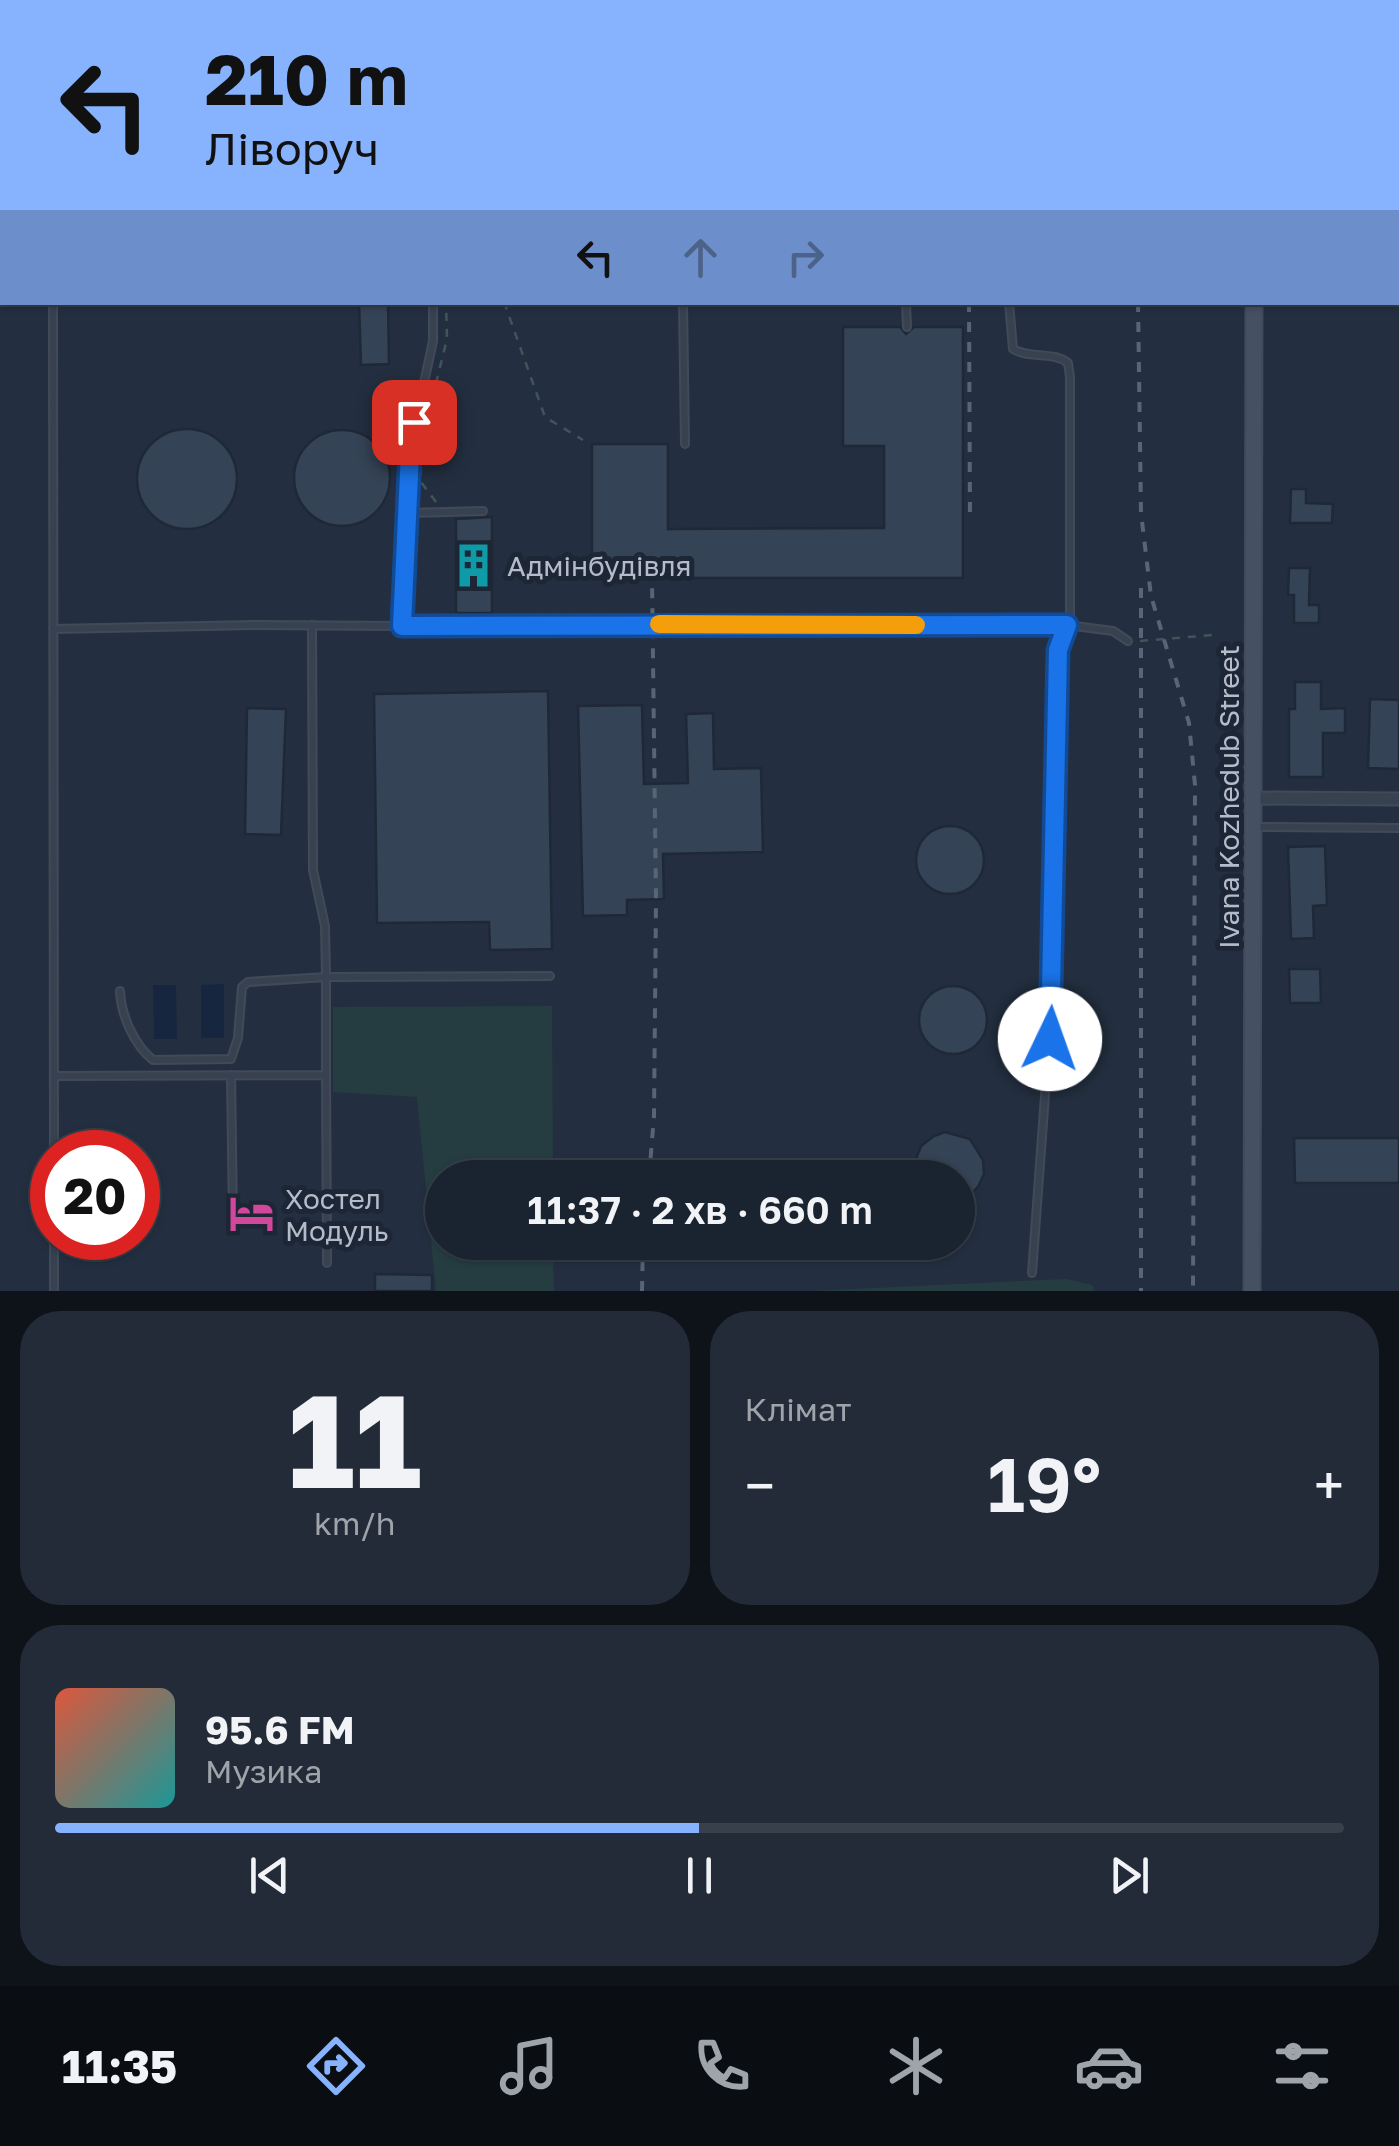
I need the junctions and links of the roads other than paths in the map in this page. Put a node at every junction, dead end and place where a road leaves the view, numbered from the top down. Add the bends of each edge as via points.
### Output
1 (53, 305) edge
2 (433, 305) edge
3 (683, 305) edge
4 (906, 305) edge
5 (1009, 305) edge
6 (1254, 305) edge
7 (907, 327) dead end
8 (685, 444) dead end
9 (482, 511) dead end
10 (408, 513) junction
11 (312, 625) junction
12 (1067, 625) junction
13 (402, 626) junction
14 (54, 629) junction
15 (1128, 641) road end
16 (1252, 798) junction
17 (1399, 799) edge
18 (1252, 826) junction
19 (1399, 828) edge
20 (550, 976) dead end
21 (326, 977) junction
22 (120, 990) dead end
23 (326, 1075) junction
24 (54, 1076) junction
25 (231, 1076) junction
26 (54, 1130) edge
27 (233, 1220) dead end
28 (54, 1260) edge
29 (327, 1263) dead end
30 (1032, 1272) dead end
31 (54, 1291) edge
32 (1252, 1291) edge

1 - 14 lane
2 - 10 lane via 434,341 410,452
3 - 8 lane
4 - 7 lane
5 - 12 lane via 1013,349 1068,363
6 - 16 street, Ivana Kozhedub Street
9 - 10 lane
10 - 13 lane
11 - 13 lane
11 - 14 lane
11 - 21 lane via 312,870 322,906
12 - 13 lane
12 - 15 lane
12 - 30 lane via 1058,650 1054,959
14 - 24 lane
16 - 17 street
16 - 18 street, Ivana Kozhedub Street
18 - 19 lane
18 - 32 street, Ivana Kozhedub Street
20 - 21 lane
21 - 22 lane via 242,987 231,1059 153,1060 130,1028
21 - 23 lane
23 - 25 lane
23 - 29 lane
24 - 25 lane
24 - 26 lane
25 - 27 lane
28 - 31 lane

